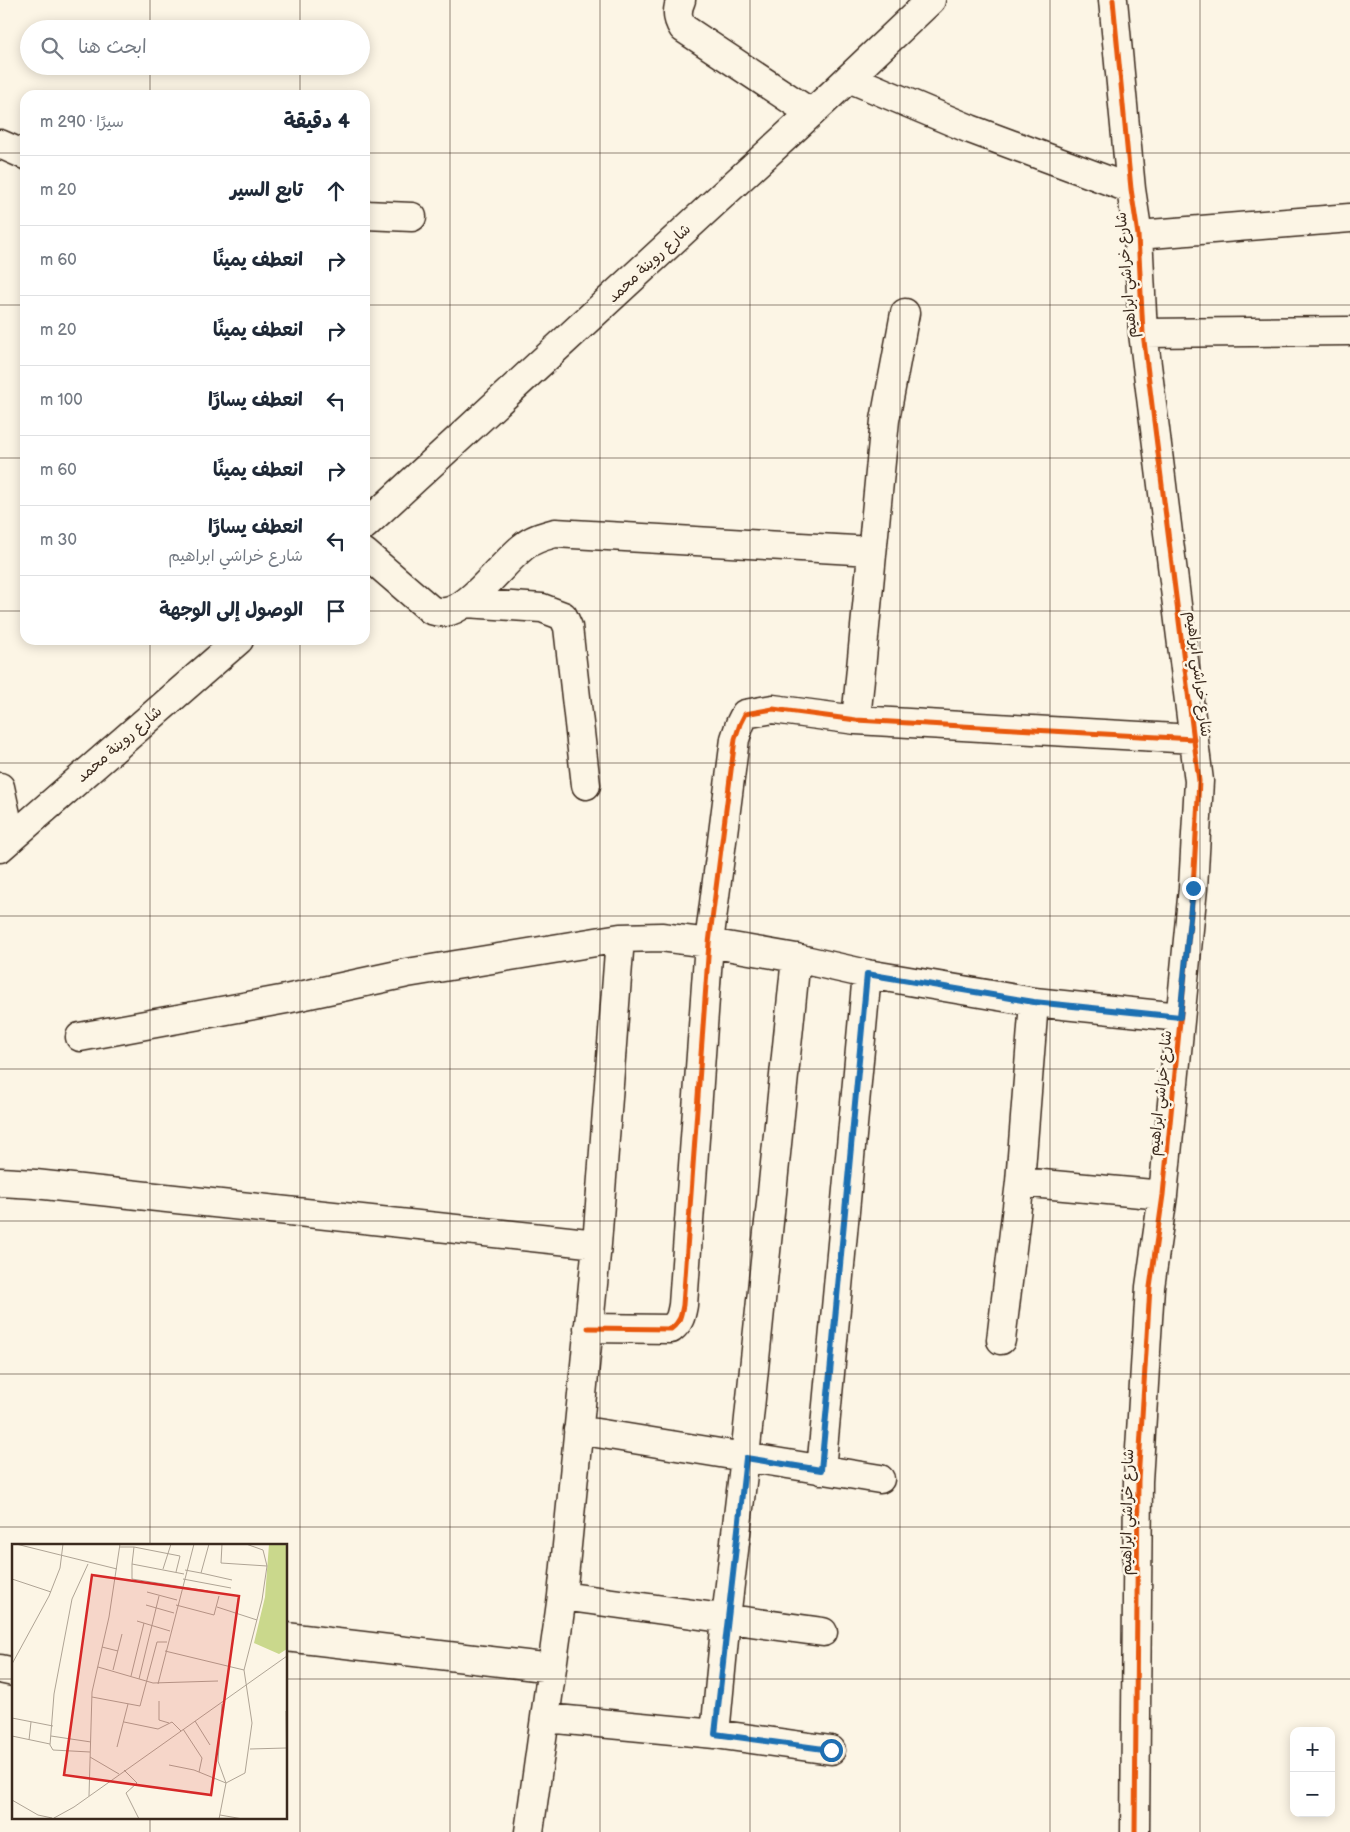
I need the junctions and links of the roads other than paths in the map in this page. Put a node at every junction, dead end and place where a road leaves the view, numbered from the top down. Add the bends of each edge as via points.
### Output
1 (681, 0) edge
2 (931, 0) edge
3 (1113, 0) edge
4 (849, 78) junction
5 (811, 113) junction
6 (0, 144) edge
7 (20, 153) edge
8 (1131, 189) junction
9 (370, 215) edge
10 (412, 217) dead end
11 (1350, 218) edge
12 (1138, 235) junction
13 (905, 313) dead end
14 (1350, 331) edge
15 (1143, 333) junction
16 (370, 520) edge
17 (872, 551) junction
18 (370, 557) edge
19 (465, 603) junction
20 (229, 645) edge
21 (856, 720) junction
22 (1194, 739) junction
23 (586, 785) dead end
24 (0, 787) edge
25 (6, 843) edge
26 (620, 938) junction
27 (709, 943) junction
28 (796, 958) junction
29 (867, 974) junction
30 (1034, 1002) junction
31 (1180, 1017) junction
32 (80, 1037) dead end
33 (0, 1182) edge
34 (1020, 1182) junction
35 (1163, 1195) junction
36 (597, 1244) junction
37 (588, 1328) junction
38 (1000, 1340) dead end
39 (578, 1430) junction
40 (746, 1458) junction
41 (821, 1470) junction
42 (880, 1480) dead end
43 (562, 1596) junction
44 (726, 1618) junction
45 (823, 1632) dead end
46 (288, 1637) edge
47 (552, 1668) junction
48 (546, 1718) junction
49 (715, 1734) junction
50 (831, 1750) dead end
51 (529, 1832) edge
52 (1135, 1832) edge

1 - 5 street via 678,20 683,28
2 - 4 street, شارع روينة محمد
3 - 8 street, شارع خراشي ابراهيم
4 - 5 street, شارع روينة محمد
4 - 8 street via 970,129
5 - 16 street, شارع روينة محمد
6 - 7 street
8 - 12 street, شارع خراشي ابراهيم
9 - 10 street
11 - 12 street
12 - 15 street, شارع خراشي ابراهيم
13 - 17 street via 884,420
14 - 15 street
15 - 22 street, شارع خراشي ابراهيم
17 - 19 street via 555,533 524,546
17 - 21 street
18 - 19 street via 431,610 450,611
19 - 23 street via 542,608 563,616 568,628
20 - 25 street, شارع روينة محمد
21 - 22 street
21 - 27 street via 772,709 745,714 735,739
22 - 31 street, شارع خراشي ابراهيم via 1198,781 1194,878
24 - 25 street
26 - 27 street via 661,937
26 - 32 street via 407,973
26 - 36 street
27 - 28 street
27 - 37 street via 683,1305 679,1323 671,1330
28 - 29 street
28 - 40 street
29 - 30 street
29 - 41 street
30 - 31 street
30 - 34 street
31 - 35 street, شارع خراشي ابراهيم
33 - 36 street
34 - 35 street
34 - 38 street
35 - 52 street, شارع خراشي ابراهيم via 1150,1287 1138,1481
36 - 37 street
37 - 39 street
39 - 40 street
39 - 43 street
40 - 41 street
40 - 44 street
41 - 42 street
43 - 44 street
43 - 47 street
44 - 45 street
44 - 49 street
46 - 47 street
47 - 48 street
48 - 49 street
48 - 51 street
49 - 50 street

